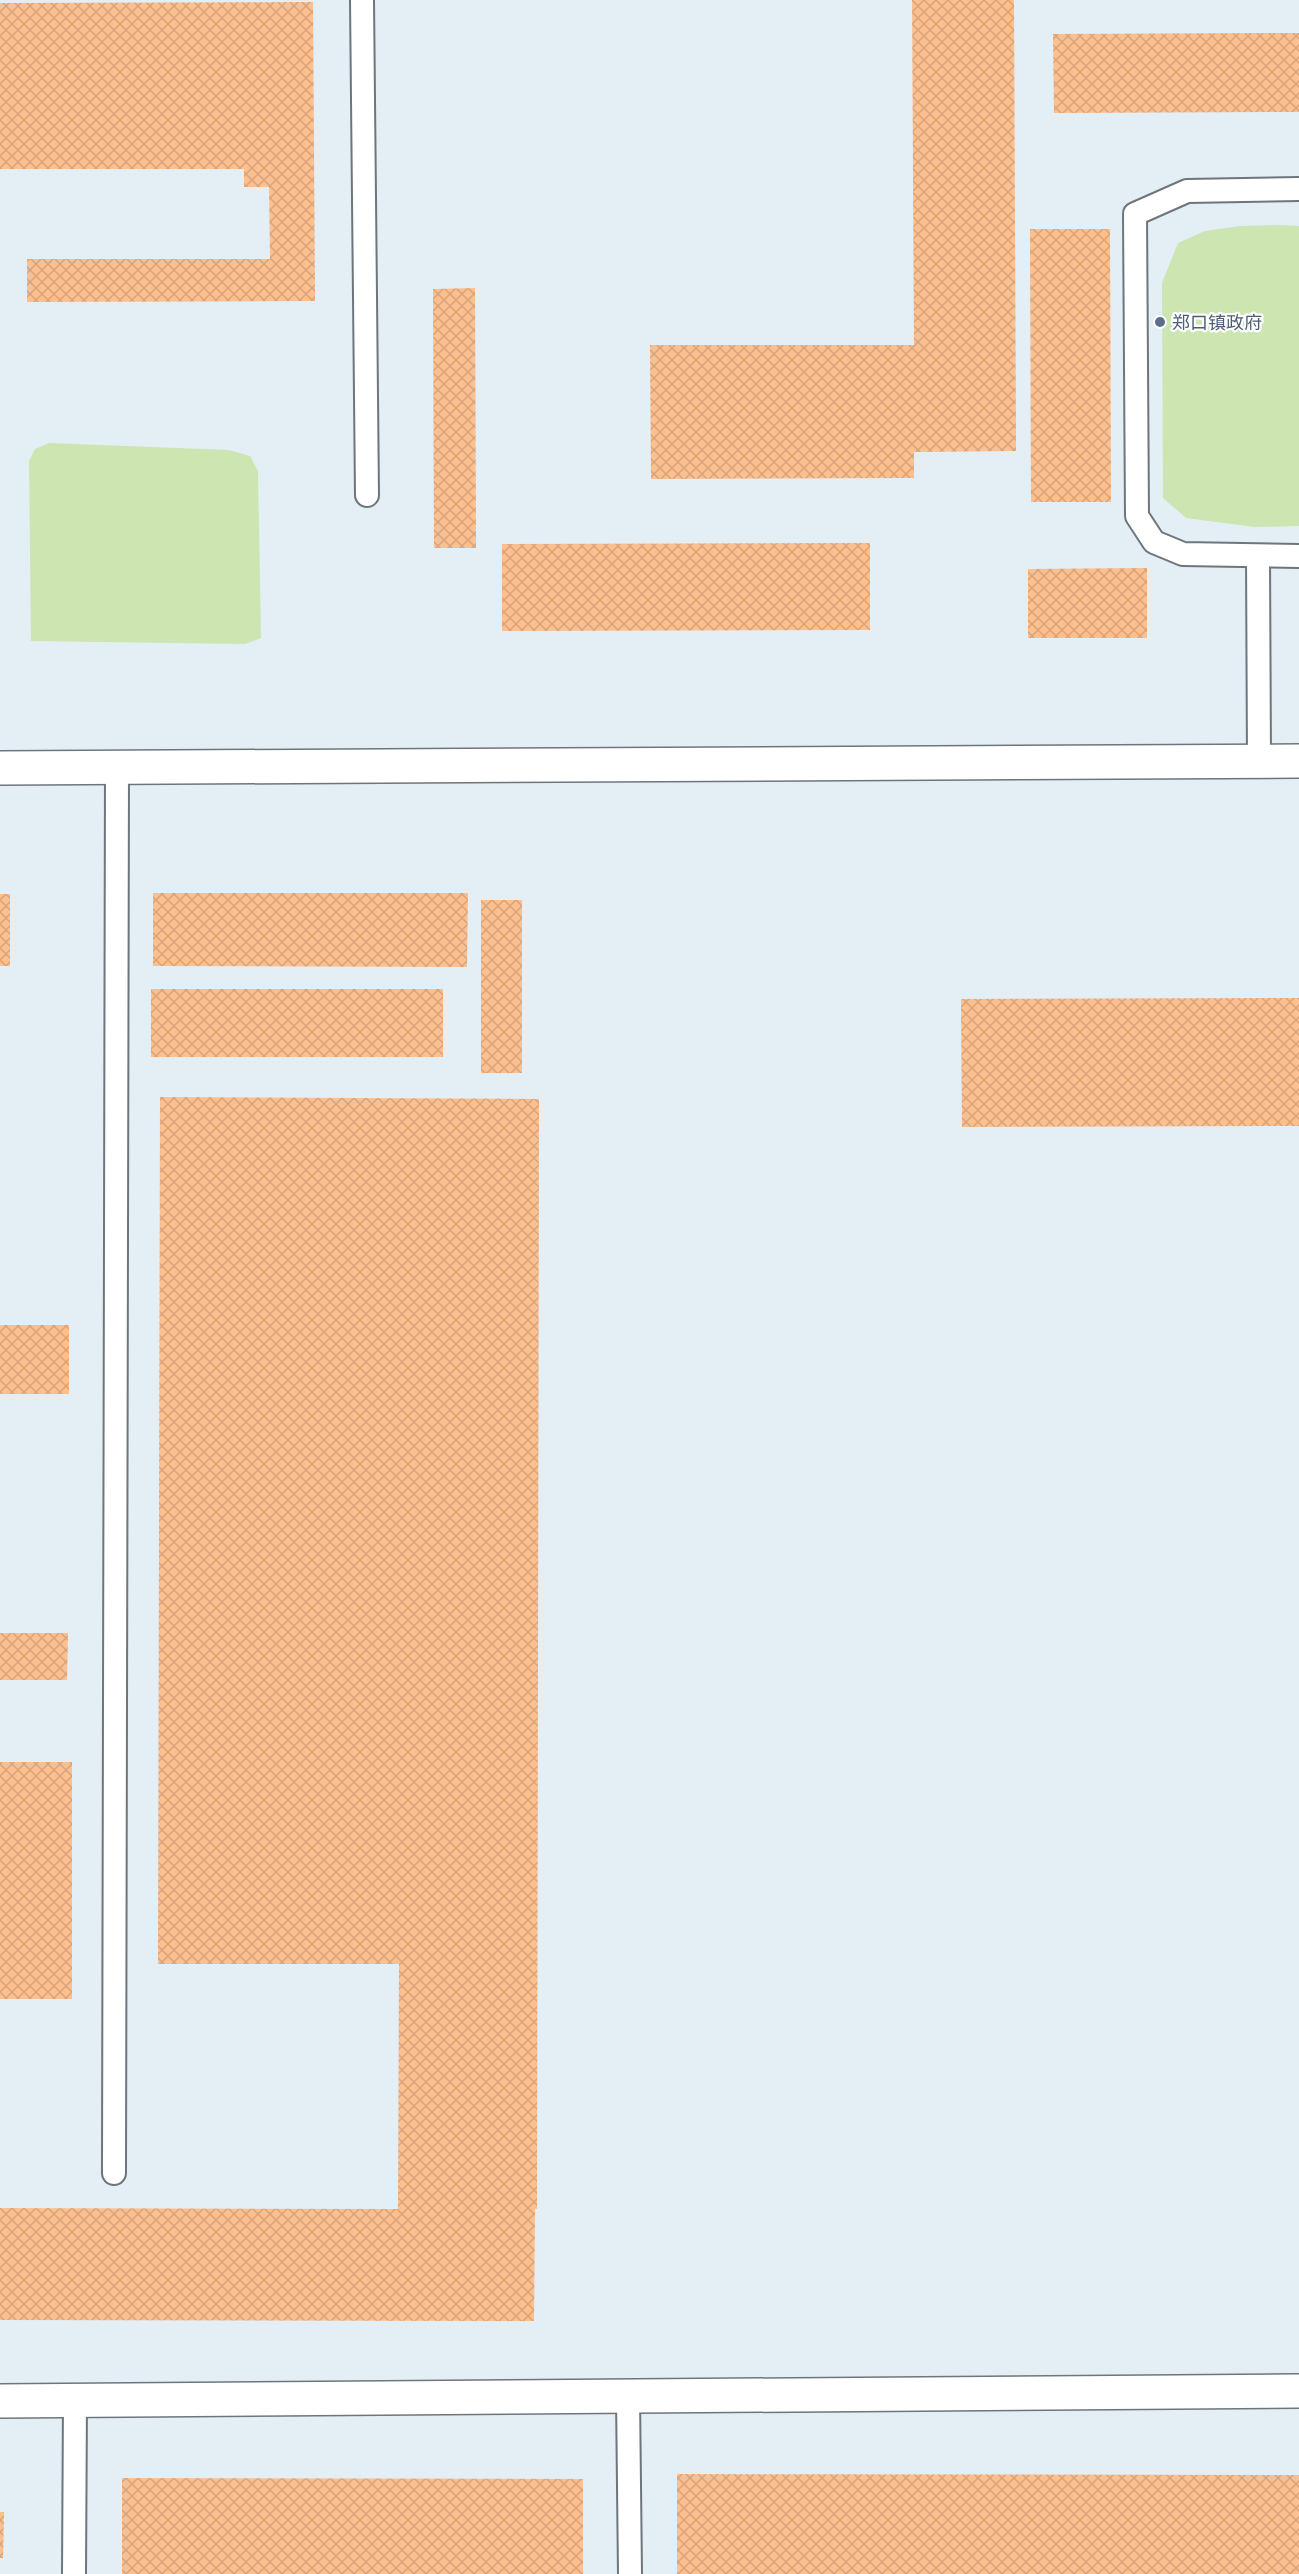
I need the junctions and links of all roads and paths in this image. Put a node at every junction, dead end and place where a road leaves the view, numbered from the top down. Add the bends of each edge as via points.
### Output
1 (362, 0) edge
2 (1299, 189) edge
3 (367, 495) dead end
4 (1258, 556) junction
5 (1299, 556) edge
6 (1259, 762) junction
7 (1299, 762) edge
8 (117, 767) junction
9 (0, 768) edge
10 (114, 2173) dead end
11 (1299, 2391) edge
12 (628, 2396) junction
13 (75, 2400) junction
14 (0, 2401) edge
15 (74, 2574) edge
16 (630, 2574) edge

1 - 3 lane
2 - 4 lane via 1187,191 1135,214 1137,516 1154,542 1183,554
4 - 5 lane
4 - 6 lane
6 - 7 street
6 - 8 street
8 - 9 street
8 - 10 lane
11 - 12 street
12 - 13 street
12 - 16 lane
13 - 14 street
13 - 15 lane

